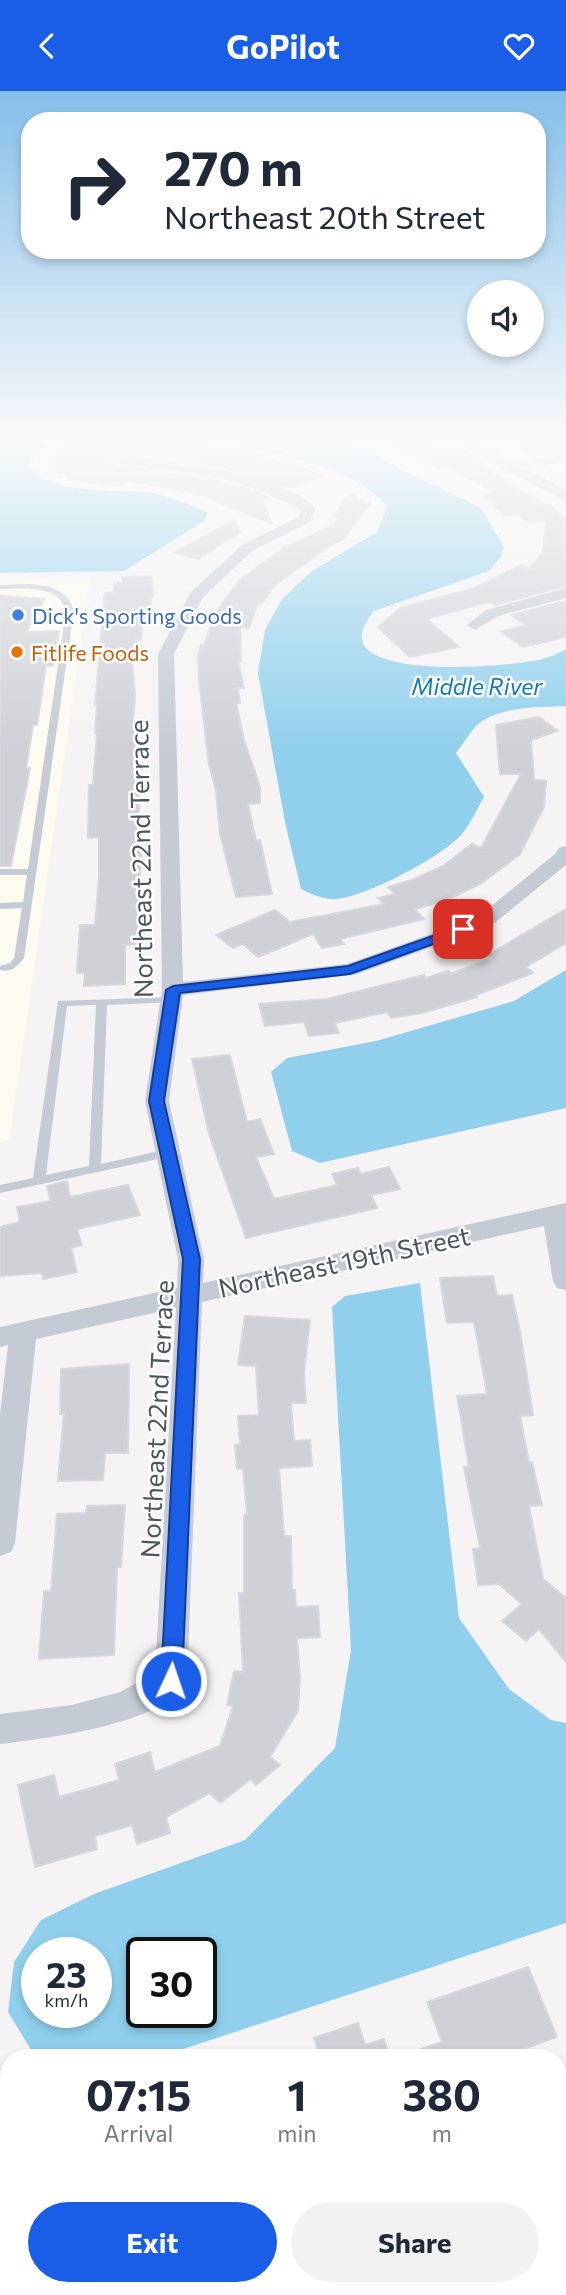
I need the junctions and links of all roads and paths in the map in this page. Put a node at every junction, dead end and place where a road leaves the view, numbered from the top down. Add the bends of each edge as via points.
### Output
1 (255, 544) edge
2 (0, 587) edge
3 (566, 593) edge
4 (475, 625) dead end
5 (566, 852) edge
6 (0, 872) edge
7 (32, 872) junction
8 (27, 905) junction
9 (0, 906) edge
10 (4, 968) dead end
11 (172, 995) junction
12 (102, 1002) junction
13 (168, 1153) junction
14 (95, 1169) junction
15 (39, 1181) junction
16 (0, 1189) edge
17 (561, 1213) edge
18 (566, 1281) edge
19 (189, 1294) junction
20 (11, 1334) edge
21 (0, 1543) edge
22 (0, 1729) edge

1 - 11 street, Northeast 22nd Terrace via 196,595 166,654
2 - 7 lane via 45,588 69,601
3 - 4 street via 492,613
5 - 11 street via 485,921 350,970
6 - 7 lane
7 - 8 lane
8 - 9 lane
8 - 10 lane via 19,958
11 - 12 lane
11 - 13 street, Northeast 22nd Terrace via 157,1101
12 - 14 lane
12 - 15 lane via 62,1003
13 - 14 lane
13 - 19 street, Northeast 22nd Terrace via 191,1259
14 - 15 lane
15 - 16 lane
17 - 18 street
17 - 19 street, Northeast 19th Street
19 - 20 street, Northeast 19th Street
19 - 22 street, Northeast 22nd Terrace via 171,1681 127,1705 72,1720
20 - 21 street

